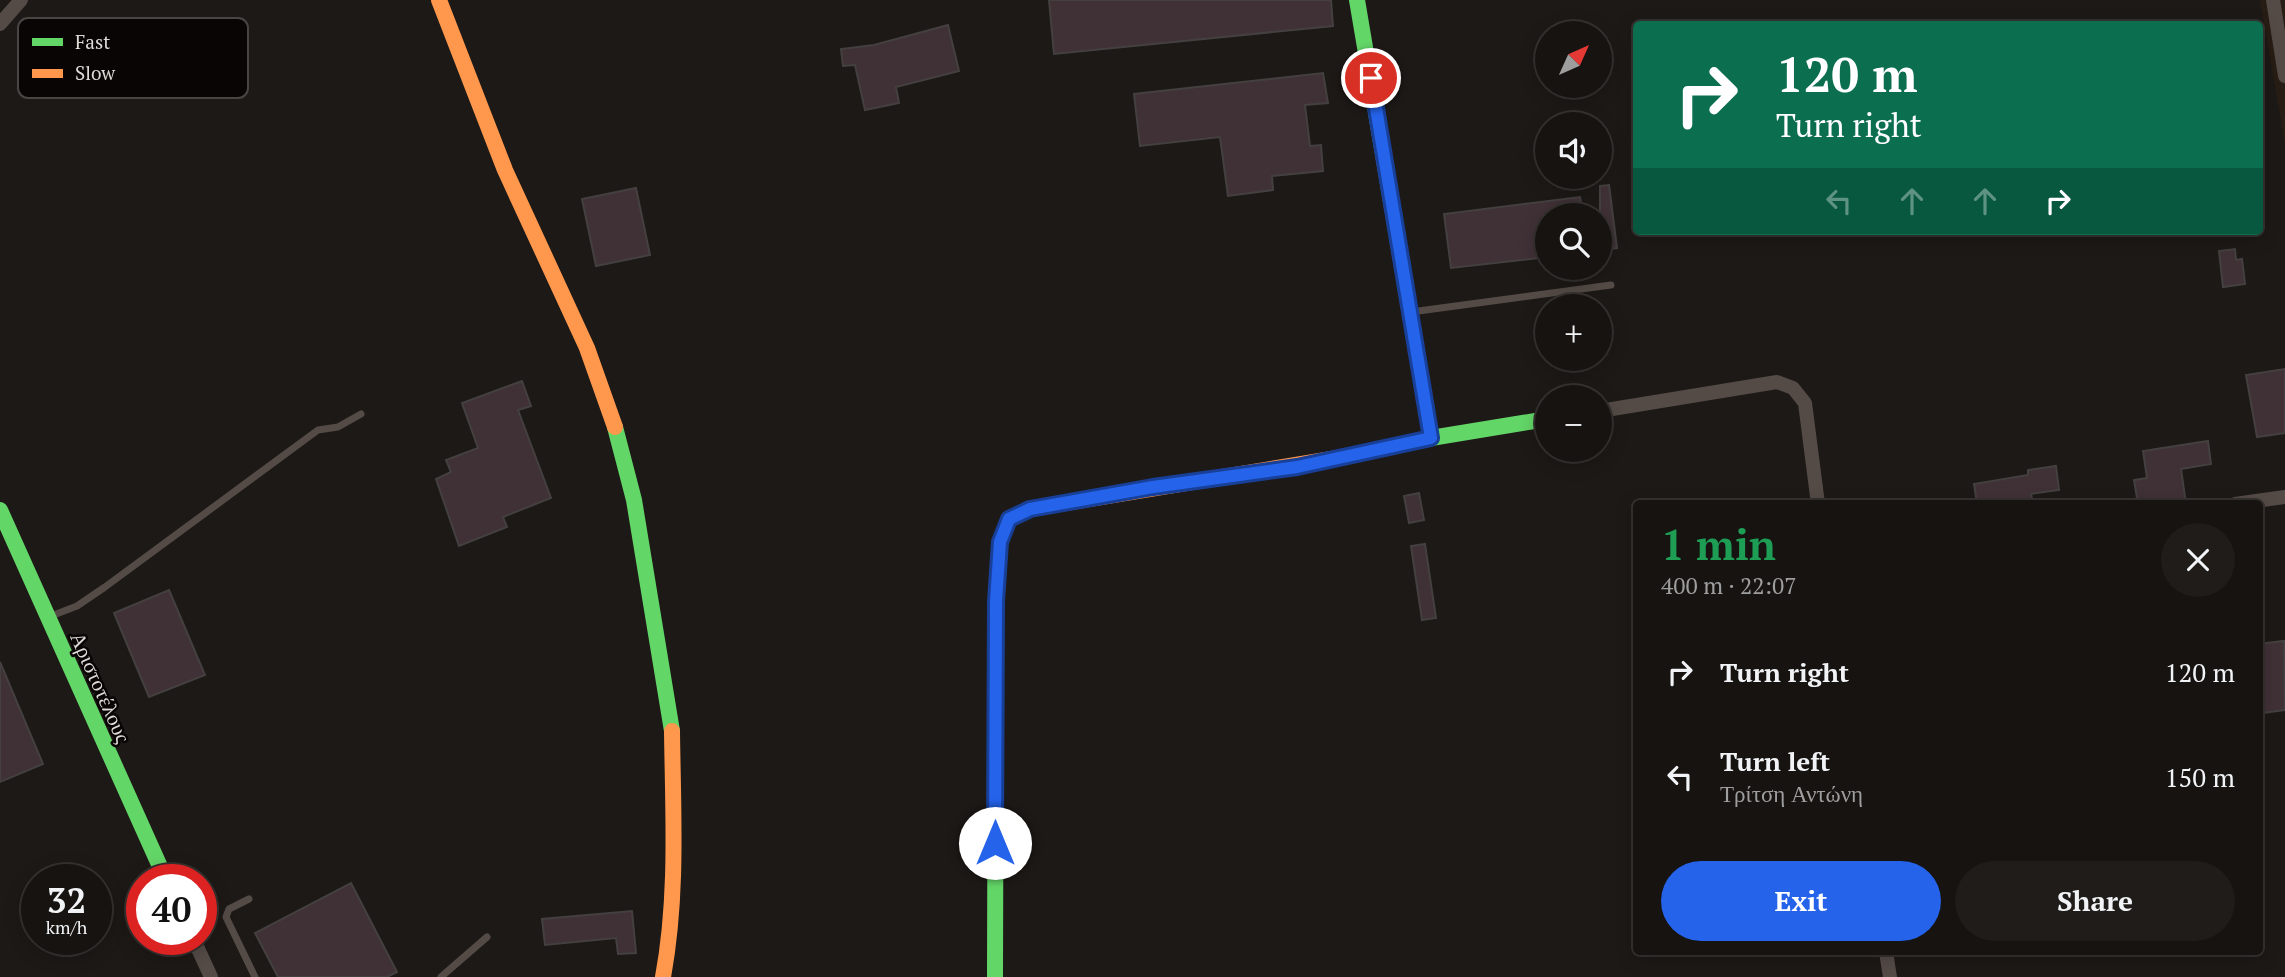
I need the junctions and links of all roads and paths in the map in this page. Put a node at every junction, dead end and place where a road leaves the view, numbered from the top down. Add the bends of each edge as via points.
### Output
1 (22, 0) edge
2 (439, 0) edge
3 (1357, 0) edge
4 (2273, 0) edge
5 (0, 24) edge
6 (2285, 76) edge
7 (1611, 285) dead end
8 (1411, 312) junction
9 (1612, 409) edge
10 (361, 414) dead end
11 (1535, 421) edge
12 (1431, 438) junction
13 (2285, 497) edge
14 (1817, 500) edge
15 (2263, 500) edge
16 (0, 510) edge
17 (48, 618) junction
18 (159, 864) edge
19 (249, 899) dead end
20 (486, 937) dead end
21 (201, 955) edge
22 (1886, 955) edge
23 (211, 977) edge
24 (255, 977) edge
25 (441, 977) edge
26 (663, 977) edge
27 (995, 977) edge
28 (1890, 977) edge

1 - 5 street
2 - 26 street via 505,170 587,348 615,426 634,500 672,723 674,869 671,933
3 - 8 street
4 - 6 street
7 - 8 lane
8 - 12 street
9 - 14 street via 1777,382 1793,388 1805,403
10 - 17 lane via 318,430 105,587
11 - 12 street
12 - 27 street via 1297,467 1030,509 1009,519 1000,542 996,601
13 - 15 street
16 - 17 street, Αριστοτέλους
17 - 18 street, Αριστοτέλους
19 - 24 lane via 229,909 226,917
20 - 25 lane
21 - 23 street
22 - 28 street

